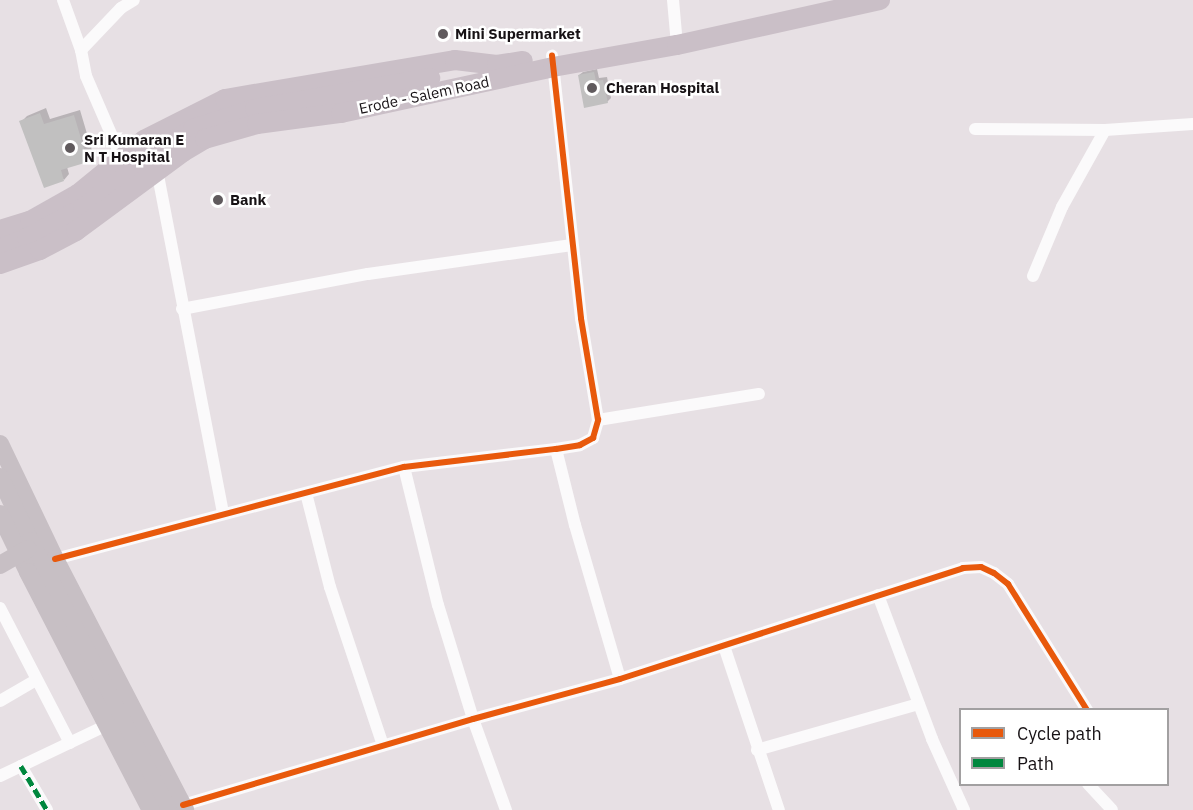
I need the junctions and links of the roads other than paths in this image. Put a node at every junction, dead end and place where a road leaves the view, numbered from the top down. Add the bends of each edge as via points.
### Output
1 (63, 0) edge
2 (134, 0) edge
3 (673, 0) edge
4 (880, 0) edge
5 (845, 2) edge
6 (676, 40) junction
7 (81, 50) junction
8 (552, 61) junction
9 (497, 65) junction
10 (1193, 124) edge
11 (975, 129) dead end
12 (1105, 130) junction
13 (144, 140) junction
14 (121, 158) junction
15 (158, 170) junction
16 (135, 187) junction
17 (0, 230) edge
18 (572, 245) junction
19 (0, 249) edge
20 (0, 264) edge
21 (1033, 276) dead end
22 (182, 309) junction
23 (759, 394) dead end
24 (598, 420) junction
25 (0, 444) edge
26 (556, 449) junction
27 (404, 467) junction
28 (0, 477) edge
29 (306, 493) junction
30 (0, 514) edge
31 (223, 514) junction
32 (46, 539) junction
33 (19, 554) junction
34 (55, 559) junction
35 (0, 565) edge
36 (878, 595) junction
37 (0, 608) edge
38 (724, 646) junction
39 (620, 679) junction
40 (36, 680) junction
41 (0, 701) edge
42 (919, 704) junction
43 (1086, 708) edge
44 (134, 712) junction
45 (473, 719) junction
46 (107, 725) junction
47 (70, 743) junction
48 (383, 745) junction
49 (756, 750) junction
50 (21, 766) junction
51 (0, 776) edge
52 (1090, 786) edge
53 (179, 808) edge
54 (47, 810) edge
55 (151, 810) edge
56 (506, 810) edge
57 (779, 810) edge
58 (964, 810) edge
59 (1112, 810) edge

1 - 7 street
2 - 7 street
3 - 6 street
4 - 5 highway, Erode - Salem Road
5 - 6 highway, Erode - Salem Road
6 - 8 highway, Erode - Salem Road
7 - 14 street via 86,76
8 - 9 highway, Erode - Salem Road
8 - 15 highway, Erode - Salem Road via 341,113 257,124 205,139
8 - 18 street
9 - 13 highway, Erode - Salem Road via 455,60 225,99
9 - 19 highway via 255,109 193,129 83,208
10 - 12 street
11 - 12 street
12 - 21 street via 1062,207
13 - 14 highway, Erode - Salem Road
13 - 15 street
14 - 16 street
14 - 17 highway, Erode - Salem Road via 78,194 30,221
15 - 16 highway, Erode - Salem Road
15 - 22 street
16 - 20 highway, Erode - Salem Road via 76,231 40,250
18 - 22 street via 368,274
18 - 24 street
22 - 31 street
23 - 24 street
24 - 26 street via 594,438
25 - 32 main road
26 - 27 street
26 - 39 street
27 - 29 street
27 - 45 street via 438,605
28 - 53 main road via 30,541
29 - 31 street
29 - 48 street via 330,587
30 - 33 main road
31 - 34 street
32 - 33 main road
32 - 34 main road
33 - 35 main road
33 - 46 main road
34 - 44 main road
36 - 38 street
36 - 42 street
36 - 43 street via 963,568 981,567 994,573 1008,584
37 - 40 street
38 - 39 street
38 - 49 street
39 - 45 street
40 - 41 street
40 - 47 street
42 - 49 street
42 - 58 street
44 - 46 street
44 - 53 main road
45 - 48 street
45 - 56 street
46 - 47 street
46 - 55 main road
47 - 50 street
48 - 53 street
49 - 57 street
50 - 51 street
50 - 54 street
52 - 59 street

